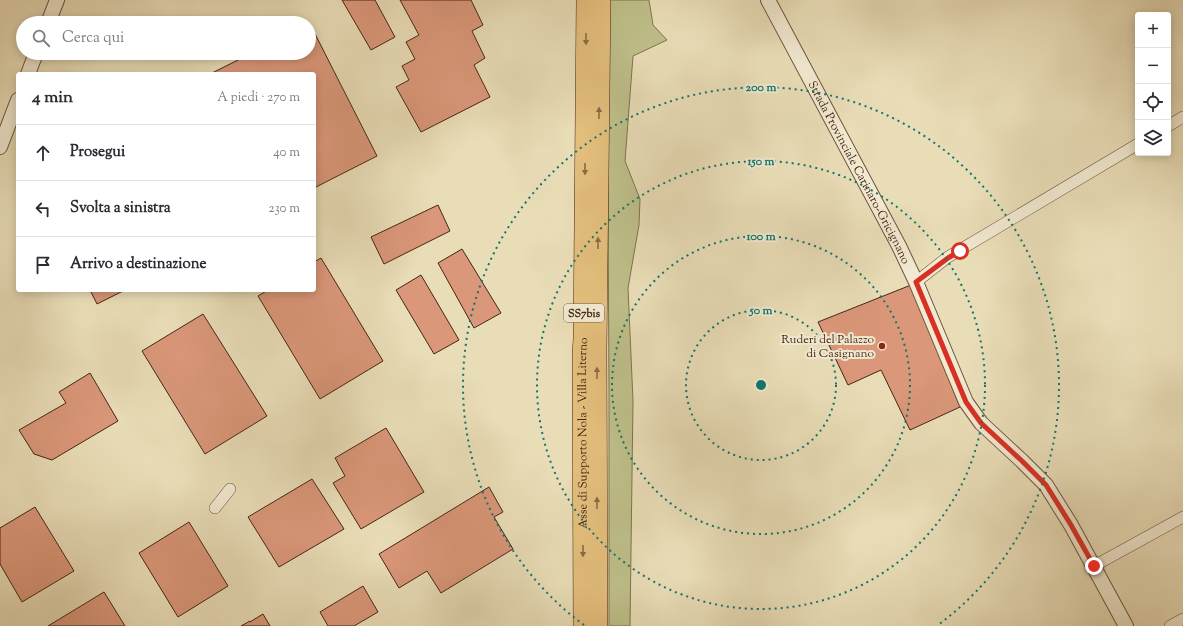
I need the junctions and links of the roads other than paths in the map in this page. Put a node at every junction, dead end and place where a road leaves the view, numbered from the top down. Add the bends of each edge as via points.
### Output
1 (56, 0) edge
2 (586, 0) edge
3 (601, 0) edge
4 (768, 0) edge
5 (50, 16) edge
6 (33, 60) edge
7 (29, 72) edge
8 (16, 105) edge
9 (1183, 117) edge
10 (1171, 124) edge
11 (1135, 146) edge
12 (0, 147) edge
13 (916, 282) junction
14 (230, 489) dead end
15 (215, 508) dead end
16 (1183, 518) edge
17 (1094, 566) junction
18 (1183, 619) edge
19 (583, 626) edge
20 (598, 626) edge
21 (1126, 626) edge
22 (1170, 626) edge

1 - 5 street
2 -> 19 highway, Asse di Supporto Nola - Villa Literno / SS7bis via 582,354
20 -> 3 highway, Asse di Supporto Nola - Villa Literno / SS7bis via 597,349
4 - 13 street, Strada Provinciale Carinaro-Gricignano
6 - 7 street
8 - 12 street
9 - 10 street
11 - 13 street via 948,258
13 - 17 street, Strada Provinciale Carinaro-Gricignano via 966,402 981,423 1046,485
14 - 15 street
16 - 17 street
17 - 21 street, Strada Provinciale Carinaro-Gricignano
18 - 22 street

